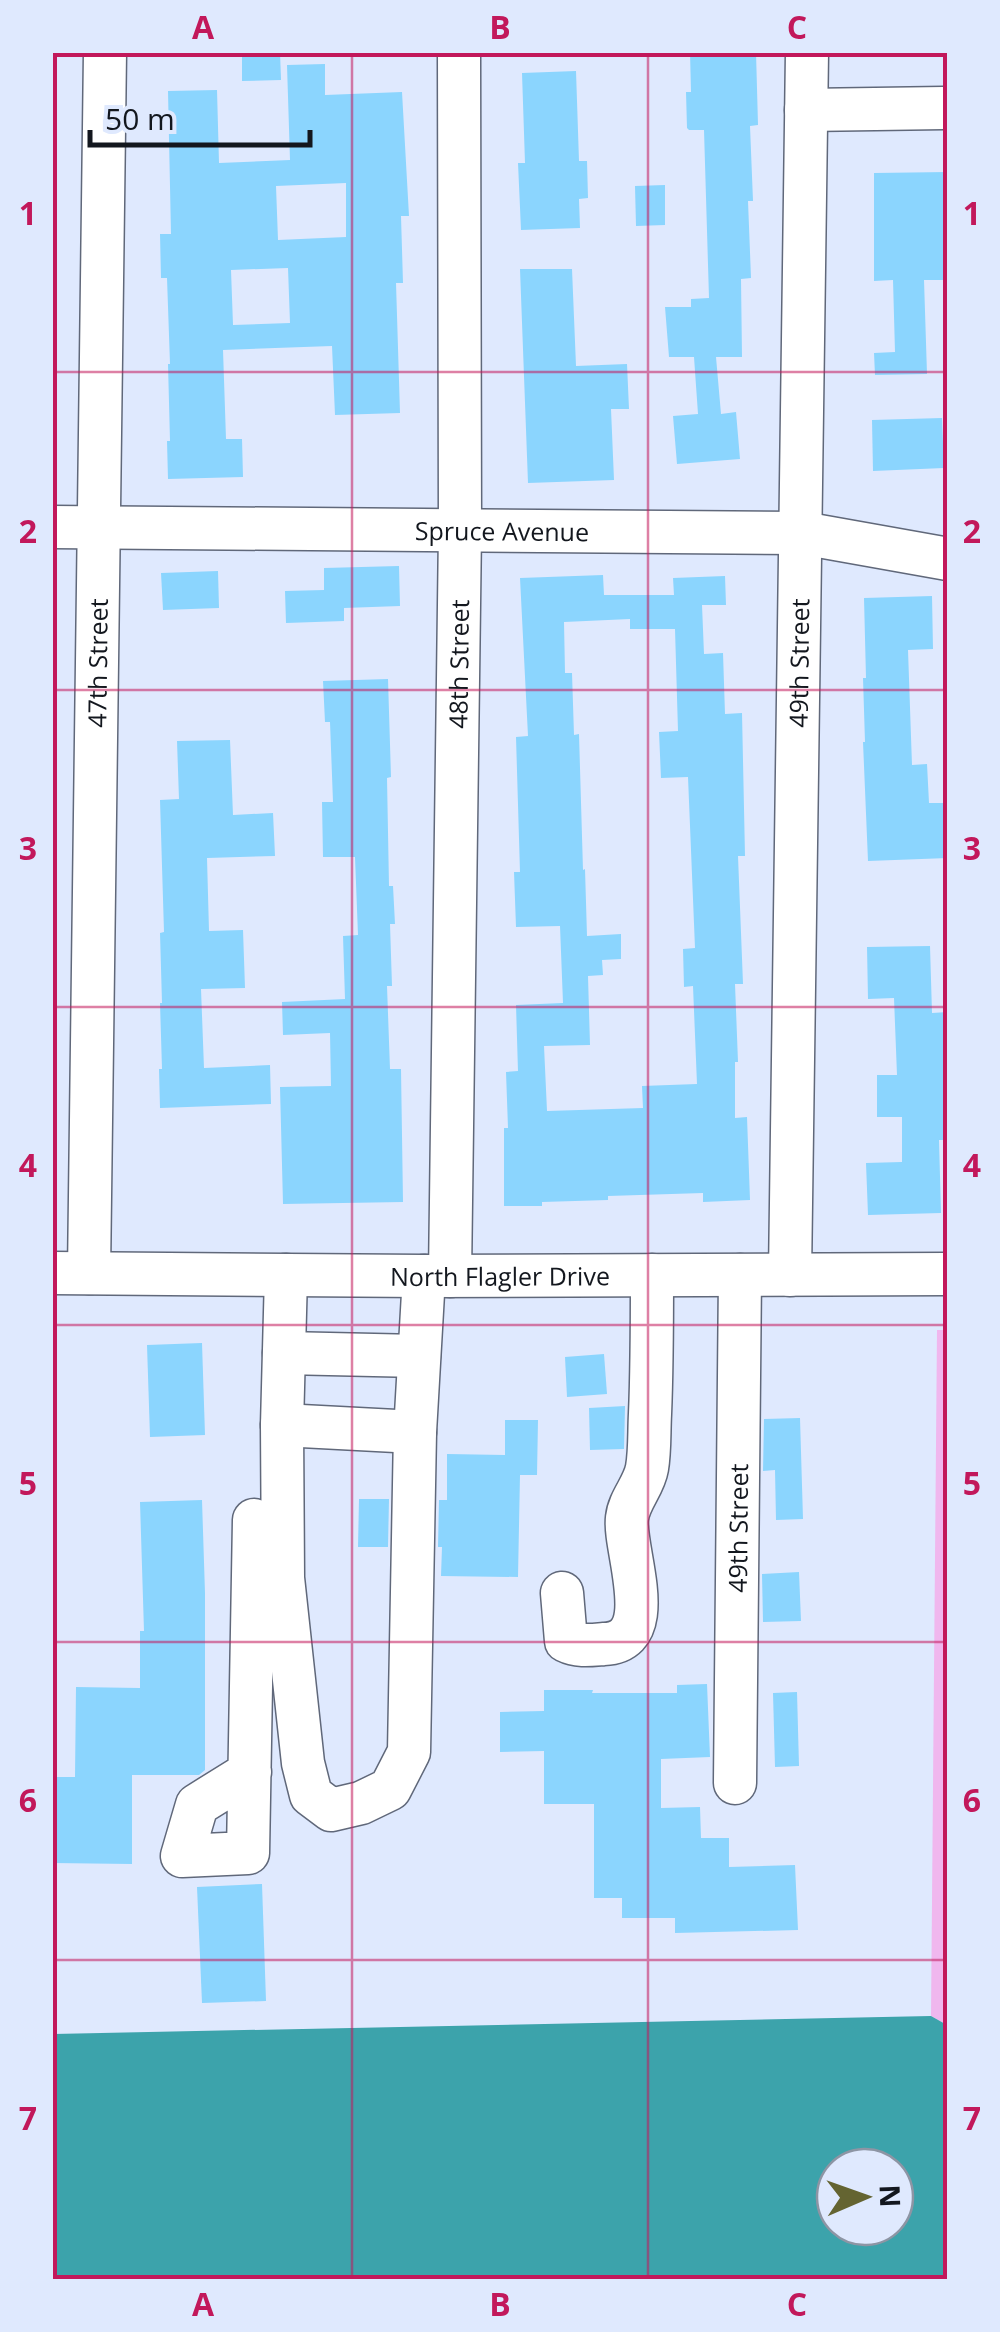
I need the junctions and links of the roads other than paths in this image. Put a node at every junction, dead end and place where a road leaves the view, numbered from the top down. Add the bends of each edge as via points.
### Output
1 (106, 52) edge
2 (459, 52) edge
3 (807, 52) edge
4 (944, 108) dead end
5 (806, 110) junction
6 (52, 526) edge
7 (100, 527) junction
8 (460, 530) junction
9 (802, 533) junction
10 (948, 559) edge
11 (71, 1273) edge
12 (272, 1274) junction
13 (740, 1274) junction
14 (790, 1274) junction
15 (948, 1274) edge
16 (652, 1275) junction
17 (437, 1276) junction
18 (284, 1353) junction
19 (419, 1356) junction
20 (282, 1425) junction
21 (416, 1432) junction
22 (562, 1593) dead end
23 (250, 1772) dead end
24 (735, 1783) dead end

1 - 7 street, 47th Street
2 - 8 street, 48th Street
3 - 5 street, 49th Street
4 - 5 street
5 - 9 street, 49th Street
6 - 7 street, Spruce Avenue
7 - 8 street, Spruce Avenue
7 - 11 street, 47th Street
8 - 9 street, Spruce Avenue
8 - 17 street, 48th Street
9 - 10 street, Spruce Avenue
9 - 14 street, 49th Street
11 - 12 street, North Flagler Drive
12 - 17 street, North Flagler Drive
12 - 18 street
12 - 23 street
13 - 14 street, North Flagler Drive
13 - 16 street, North Flagler Drive
13 - 24 street, 49th Street
14 - 15 street, North Flagler Drive
16 - 17 street, North Flagler Drive
16 - 22 street via 647,1470 626,1524 637,1586 628,1636 612,1644 566,1641
17 - 19 street, 48th Street
18 - 19 street
18 - 20 street
19 - 21 street, 48th Street
20 - 21 street
20 - 21 street, 48th Street via 282,1578 303,1763 311,1796 331,1810 390,1789 409,1752

